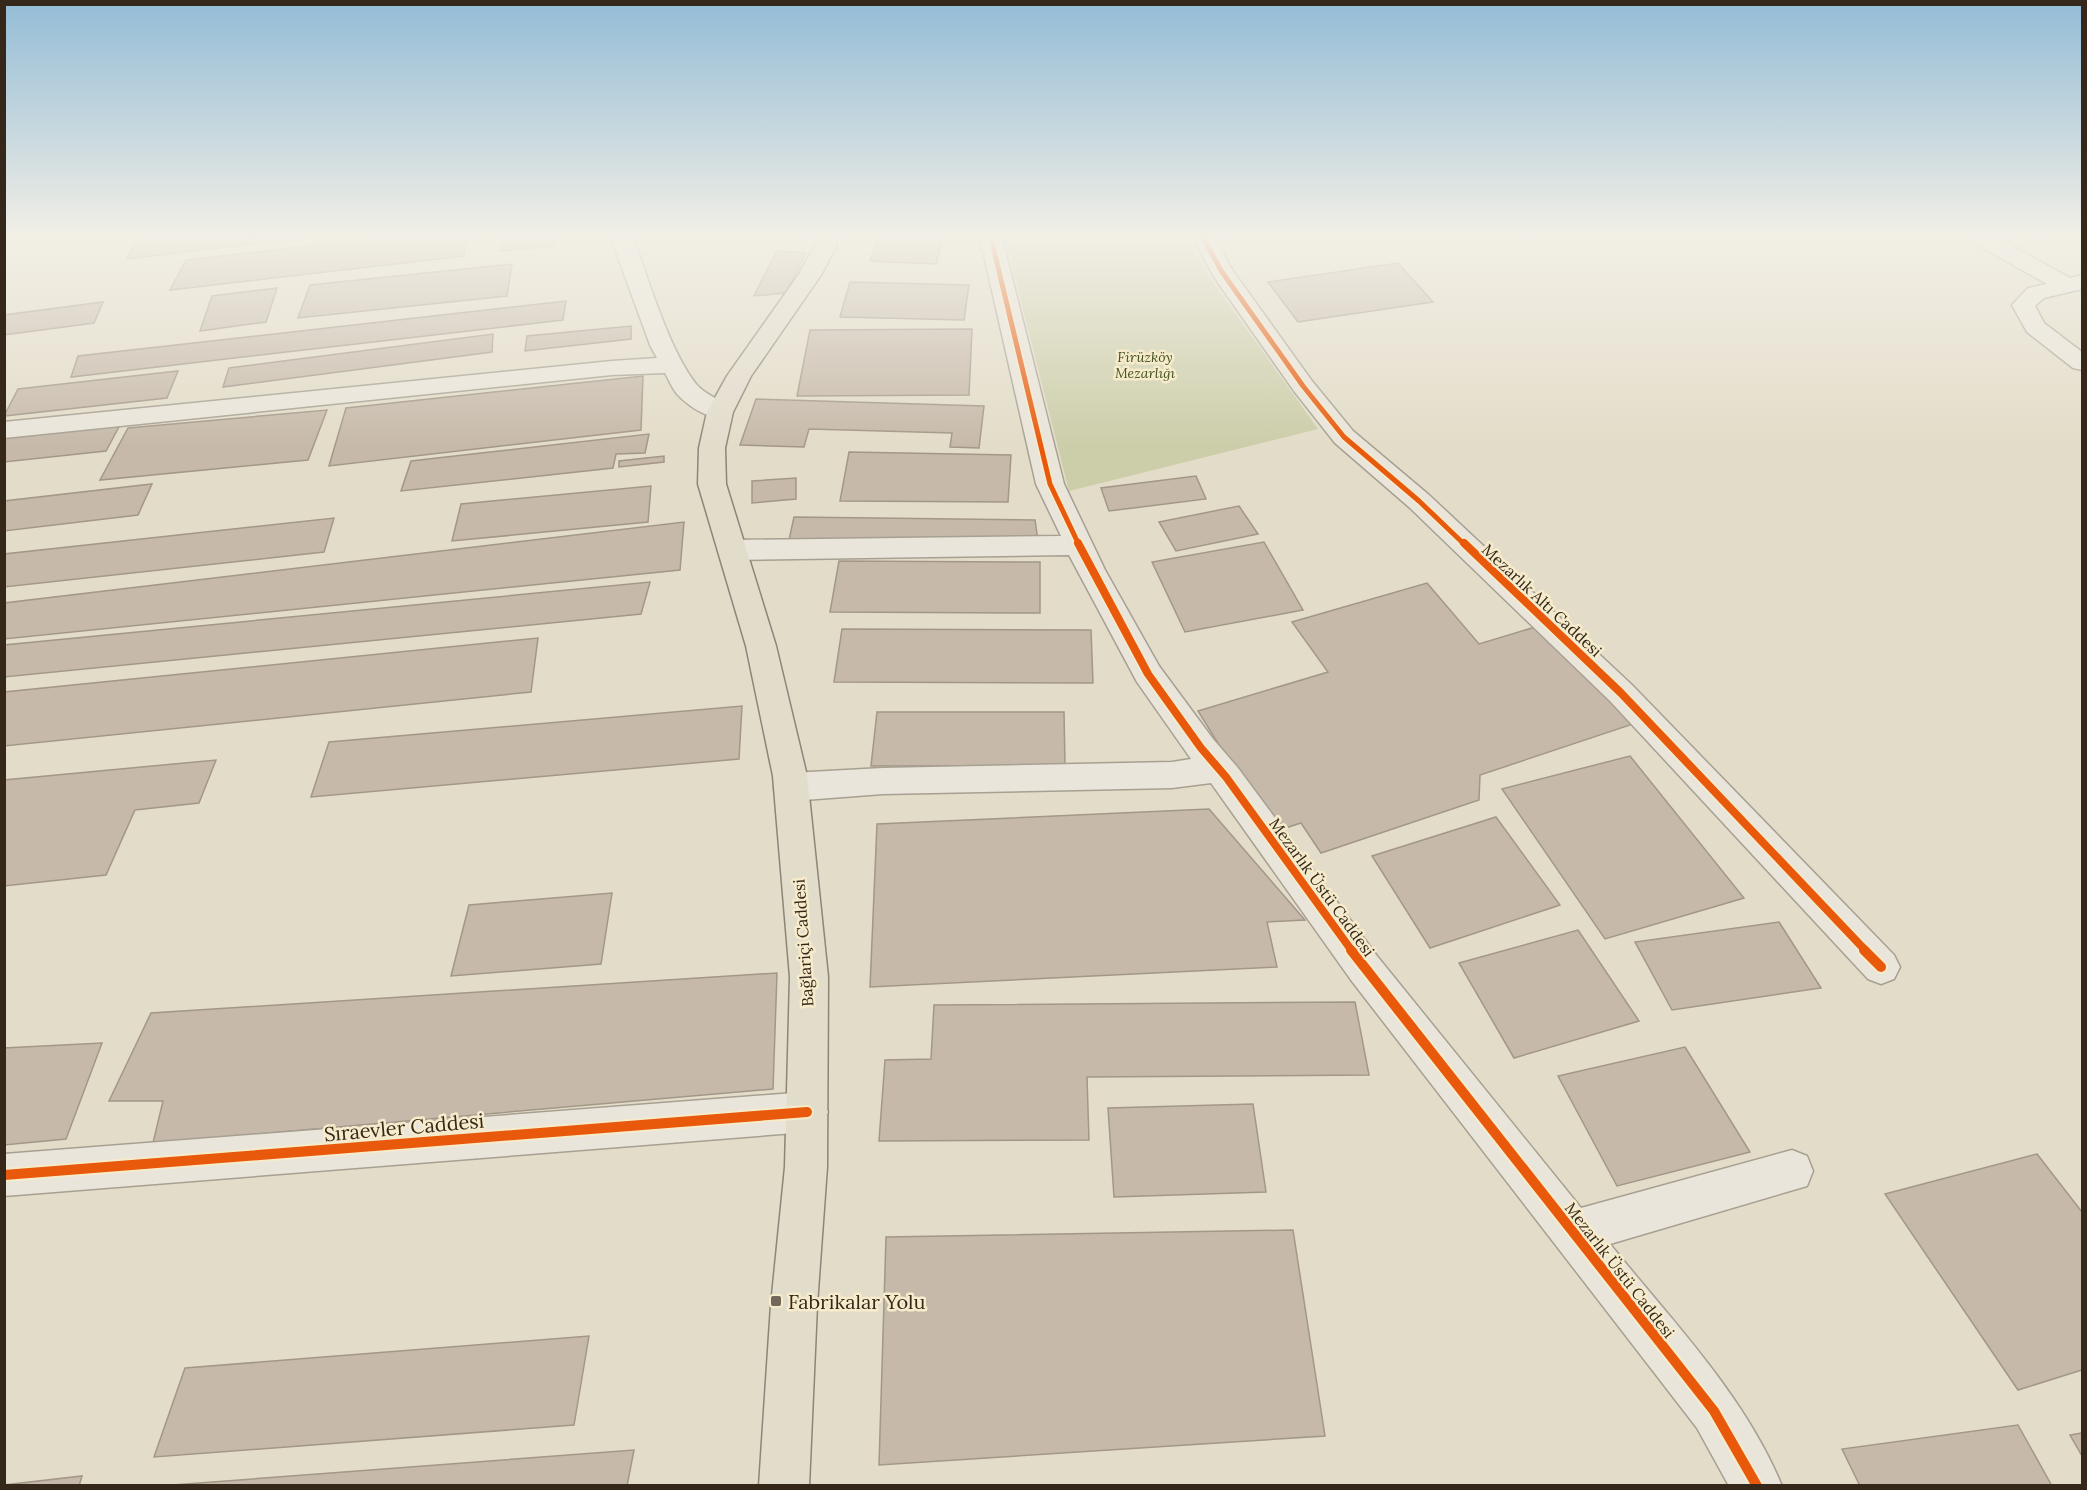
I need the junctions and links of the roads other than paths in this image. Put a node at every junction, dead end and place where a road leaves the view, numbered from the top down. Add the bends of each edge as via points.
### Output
1 (648, 308) edge
2 (787, 308) edge
3 (1008, 308) edge
4 (1247, 308) edge
5 (2024, 308) edge
6 (2082, 363) edge
7 (673, 365) junction
8 (720, 412) junction
9 (4, 430) edge
10 (1079, 545) junction
11 (732, 550) junction
12 (1219, 769) junction
13 (791, 787) junction
14 (1881, 967) dead end
15 (807, 1112) junction
16 (1792, 1171) dead end
17 (4, 1175) edge
18 (1574, 1232) junction
19 (784, 1485) edge
20 (1757, 1485) edge

1 - 7 street
2 - 8 main road, Bağlariçi Caddesi via 739,376
3 - 10 street, Mezarlık Üstü Caddesi via 1050,484
4 - 14 street, Mezarlık Altı Caddesi via 1344,437 1419,501 1621,693
5 - 6 street via 2035,327
7 - 8 street via 687,390
7 - 9 street
8 - 11 main road, Bağlariçi Caddesi via 712,448 712,484
10 - 11 street
10 - 12 street, Mezarlık Üstü Caddesi via 1148,674
11 - 13 main road, Bağlariçi Caddesi via 761,646
12 - 13 street via 1172,775 883,781
12 - 18 street, Mezarlık Üstü Caddesi via 1364,968
13 - 15 main road, Bağlariçi Caddesi via 808,977
15 - 17 street, Sıraevler Caddesi
15 - 19 main road, Bağlariçi Caddesi
16 - 18 street
18 - 20 street, Mezarlık Üstü Caddesi via 1714,1411

